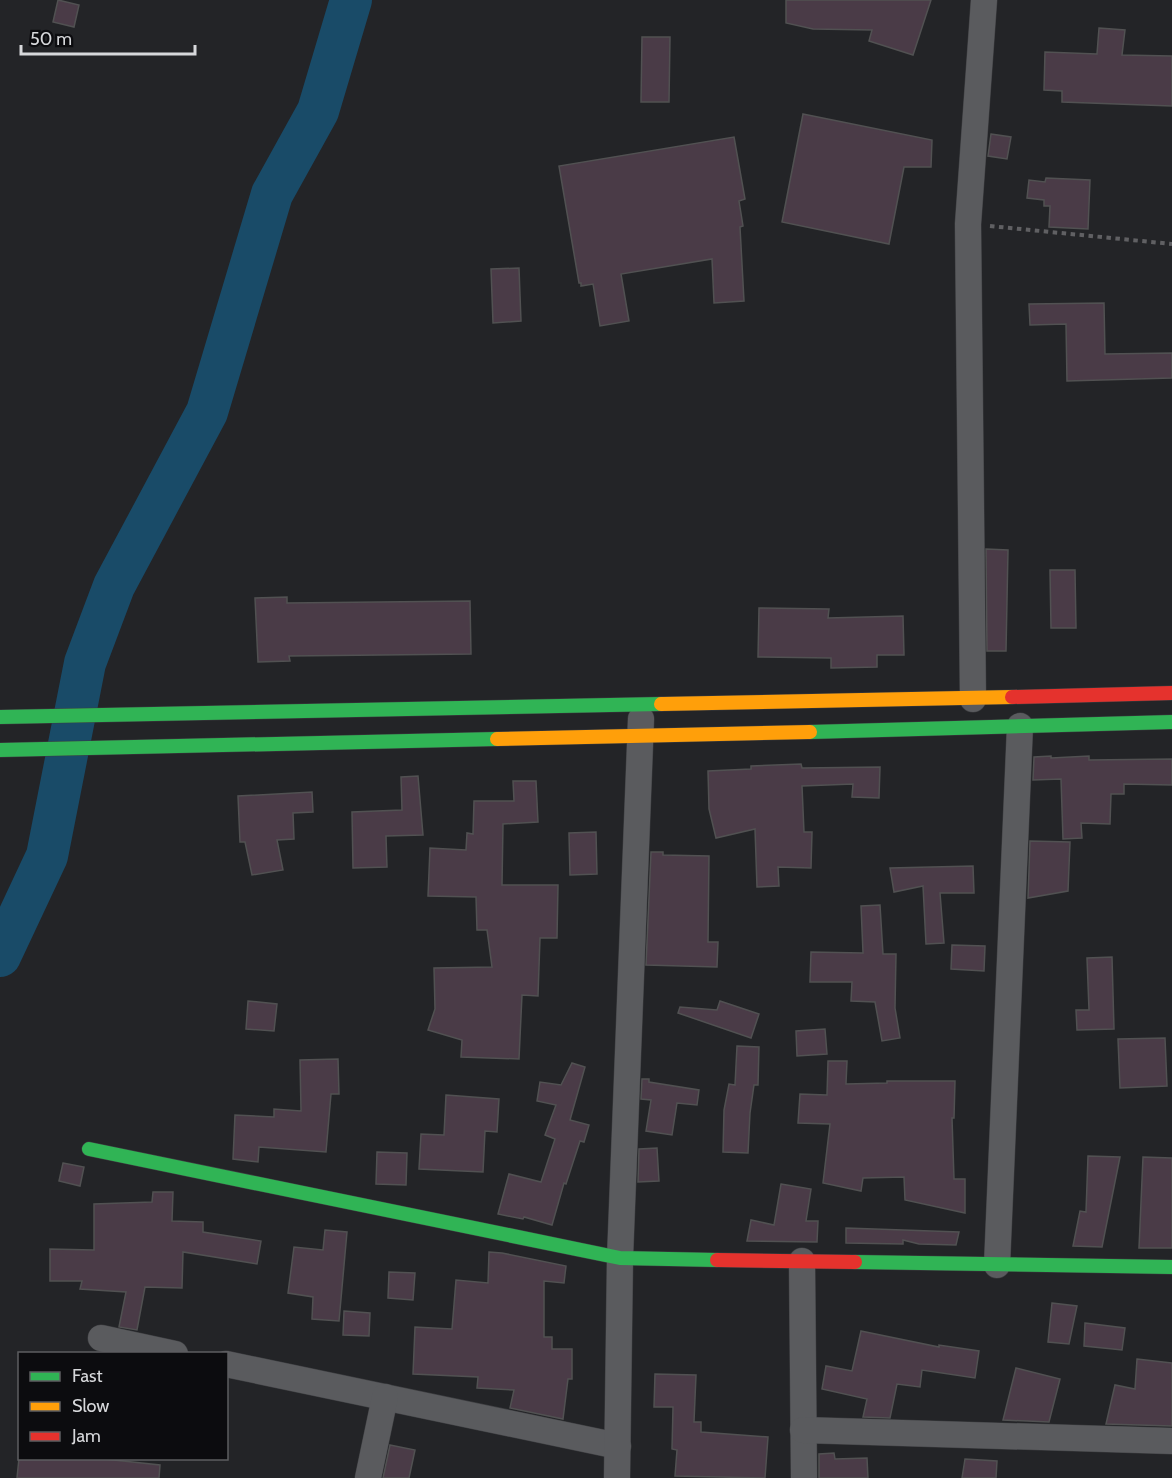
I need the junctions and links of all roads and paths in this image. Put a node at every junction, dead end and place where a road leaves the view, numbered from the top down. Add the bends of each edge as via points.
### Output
1 (984, 0) edge
2 (968, 224) junction
3 (1172, 244) edge
4 (1172, 693) edge
5 (973, 699) junction
6 (642, 704) junction
7 (0, 717) edge
8 (1172, 722) edge
9 (1020, 726) junction
10 (641, 736) junction
11 (0, 750) edge
12 (89, 1149) dead end
13 (620, 1258) junction
14 (802, 1261) junction
15 (997, 1265) junction
16 (1172, 1268) edge
17 (101, 1338) dead end
18 (170, 1352) edge
19 (228, 1364) edge
20 (385, 1397) junction
21 (803, 1430) junction
22 (1172, 1441) edge
23 (618, 1446) junction
24 (368, 1478) edge
25 (617, 1478) edge
26 (804, 1478) edge

1 - 2 street
2 - 3 path
2 - 5 street
4 - 5 main road
5 - 6 main road
6 - 7 main road
6 - 10 street
8 - 9 main road
9 - 10 main road
9 - 15 street
10 - 11 main road
10 - 13 street
12 - 13 main road
13 - 14 main road
13 - 23 street
14 - 15 main road
14 - 21 street
15 - 16 main road
17 - 18 street
19 - 20 street
20 - 23 street
20 - 24 street
21 - 22 street
21 - 26 street
23 - 25 street

